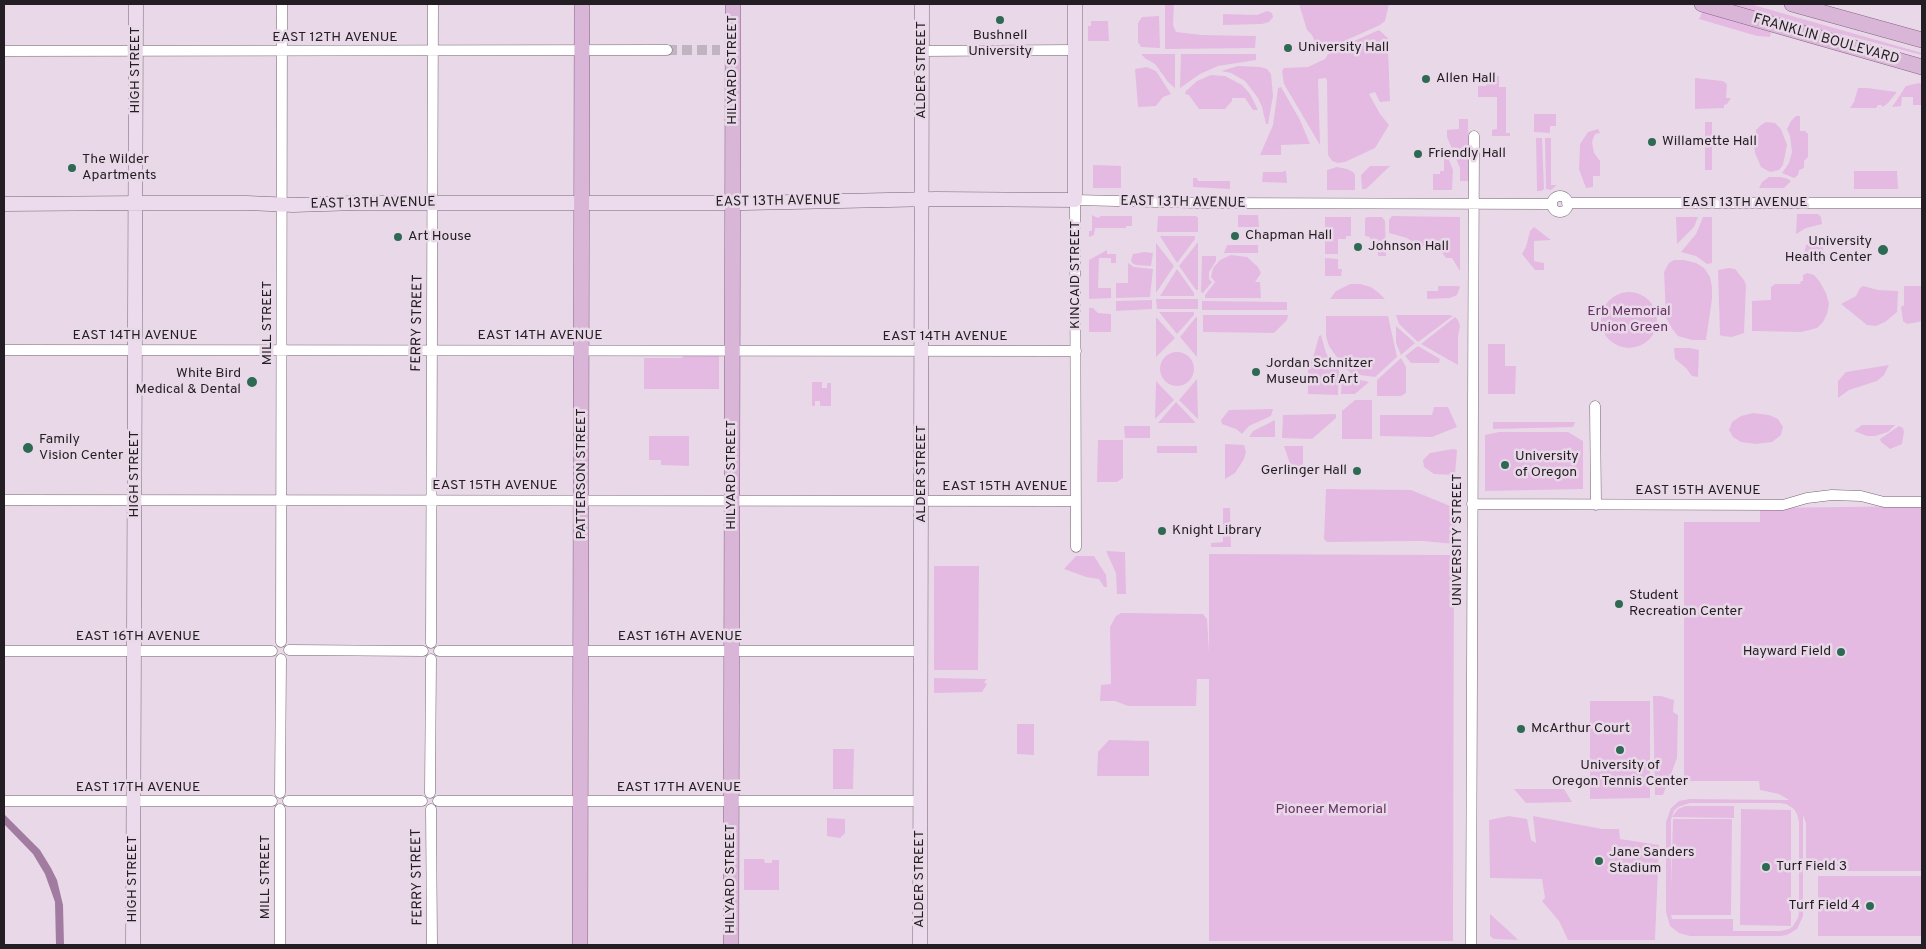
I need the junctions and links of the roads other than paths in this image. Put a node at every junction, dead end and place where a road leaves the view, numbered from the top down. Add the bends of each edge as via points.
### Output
1 (136, 4) edge
2 (282, 4) edge
3 (433, 4) edge
4 (582, 4) edge
5 (733, 4) edge
6 (922, 4) edge
7 (1075, 4) edge
8 (1702, 4) edge
9 (1792, 4) edge
10 (1922, 40) edge
11 (667, 50) tunnel mouth
12 (1075, 50) junction
13 (4, 51) edge
14 (136, 51) junction
15 (282, 51) junction
16 (433, 51) junction
17 (582, 51) junction
18 (922, 51) junction
19 (1922, 67) edge
20 (1474, 136) dead end
21 (922, 200) junction
22 (1075, 200) junction
23 (136, 203) junction
24 (433, 203) junction
25 (582, 203) junction
26 (733, 203) junction
27 (1922, 203) edge
28 (4, 204) edge
29 (1473, 204) junction
30 (282, 205) junction
31 (4, 350) edge
32 (136, 350) junction
33 (281, 350) junction
34 (431, 350) junction
35 (581, 350) junction
36 (732, 350) junction
37 (922, 351) junction
38 (1076, 351) junction
39 (1595, 406) dead end
40 (4, 500) edge
41 (135, 500) junction
42 (281, 500) junction
43 (431, 500) junction
44 (582, 500) junction
45 (732, 500) junction
46 (921, 501) junction
47 (1076, 501) junction
48 (1922, 502) edge
49 (1472, 504) junction
50 (1596, 506) junction
51 (1076, 547) dead end
52 (281, 642) junction
53 (431, 643) junction
54 (134, 650) junction
55 (289, 650) junction
56 (581, 650) junction
57 (4, 651) edge
58 (272, 651) junction
59 (423, 651) junction
60 (439, 651) junction
61 (732, 651) junction
62 (920, 651) junction
63 (281, 659) junction
64 (431, 659) junction
65 (280, 793) junction
66 (430, 793) junction
67 (438, 800) junction
68 (4, 801) edge
69 (272, 801) junction
70 (288, 801) junction
71 (422, 801) junction
72 (920, 801) junction
73 (134, 802) junction
74 (580, 802) junction
75 (732, 802) junction
76 (280, 809) junction
77 (430, 809) junction
78 (133, 945) edge
79 (280, 945) edge
80 (432, 945) edge
81 (580, 945) edge
82 (731, 945) edge
83 (920, 945) edge
84 (1471, 945) edge

1 - 14 street, HIGH STREET
2 - 15 street, MILL STREET
3 - 16 street, FERRY STREET
4 - 17 main road, PATTERSON STREET
5 - 26 main road, HILYARD STREET via 727,51
6 - 18 street, ALDER STREET
7 - 12 street, KINCAID STREET
8 - 19 main road, FRANKLIN BOULEVARD
9 - 10 main road, FRANKLIN BOULEVARD
11 - 17 street, EAST 12TH AVENUE
12 - 18 street
12 - 22 street, KINCAID STREET
13 - 14 street, EAST 12TH AVENUE
14 - 15 street, EAST 12TH AVENUE
14 - 23 street, HIGH STREET
15 - 16 street, EAST 12TH AVENUE
15 - 30 street, MILL STREET
16 - 17 street, EAST 12TH AVENUE
16 - 24 street, FERRY STREET
17 - 25 main road, PATTERSON STREET
18 - 21 street, ALDER STREET
20 - 29 street, UNIVERSITY STREET
21 - 22 street, EAST 13TH AVENUE
21 - 26 street, EAST 13TH AVENUE
21 - 37 street, ALDER STREET
22 - 29 street, EAST 13TH AVENUE
22 - 38 street, KINCAID STREET
23 - 28 street, EAST 13TH AVENUE
23 - 30 street, EAST 13TH AVENUE
23 - 32 street, HIGH STREET
24 - 25 street, EAST 13TH AVENUE
24 - 30 street, EAST 13TH AVENUE
24 - 34 street, FERRY STREET
25 - 26 street, EAST 13TH AVENUE
25 - 35 main road, PATTERSON STREET
26 - 36 main road, HILYARD STREET
27 - 29 street, EAST 13TH AVENUE via 1568,204 1560,211 1552,204
29 - 49 street, UNIVERSITY STREET
30 - 33 street, MILL STREET
31 - 32 street, EAST 14TH AVENUE
32 - 33 street, EAST 14TH AVENUE
32 - 41 street, HIGH STREET
33 - 34 street, EAST 14TH AVENUE
33 - 42 street, MILL STREET
34 - 35 street, EAST 14TH AVENUE
34 - 43 street, FERRY STREET
35 - 36 street, EAST 14TH AVENUE
35 - 44 main road, PATTERSON STREET
36 - 37 street, EAST 14TH AVENUE
36 - 45 main road, HILYARD STREET
37 - 38 street, EAST 14TH AVENUE
37 - 46 street, ALDER STREET
38 - 47 street, KINCAID STREET
39 - 50 street
40 - 41 street, EAST 15TH AVENUE
41 - 42 street, EAST 15TH AVENUE
41 - 54 street, HIGH STREET
42 - 43 street, EAST 15TH AVENUE
42 - 52 street, MILL STREET
43 - 44 street, EAST 15TH AVENUE
43 - 53 street, FERRY STREET
44 - 45 street, EAST 15TH AVENUE
44 - 56 main road, PATTERSON STREET
45 - 46 street, EAST 15TH AVENUE
45 - 61 main road, HILYARD STREET
46 - 47 street, EAST 15TH AVENUE
46 - 62 street, ALDER STREET
47 - 51 street, KINCAID STREET
48 - 50 street, EAST 15TH AVENUE via 1884,502 1861,496 1832,495 1783,505
49 - 50 street, EAST 15TH AVENUE
49 - 84 street, UNIVERSITY STREET
52 - 55 street
52 - 58 street
53 - 59 street via 424,646
53 - 60 street
54 - 57 street, EAST 16TH AVENUE
54 - 58 street, EAST 16TH AVENUE
54 - 73 street, HIGH STREET
55 - 59 street
55 - 63 street
56 - 60 street, EAST 16TH AVENUE
56 - 61 street, EAST 16TH AVENUE
56 - 74 main road, PATTERSON STREET
58 - 63 street
59 - 64 street via 426,658
60 - 64 street via 438,656
61 - 62 street, EAST 16TH AVENUE
61 - 75 main road, HILYARD STREET
62 - 72 street, ALDER STREET
63 - 65 street
64 - 66 street
65 - 69 street
65 - 70 street
66 - 67 street
66 - 71 street via 424,795
67 - 74 street, EAST 17TH AVENUE
67 - 77 street
68 - 73 street, EAST 17TH AVENUE
69 - 73 street, EAST 17TH AVENUE
69 - 76 street
70 - 71 street
70 - 76 street via 286,807
71 - 77 street
72 - 75 street, EAST 17TH AVENUE
72 - 83 street, ALDER STREET
73 - 78 street, HIGH STREET
74 - 75 street, EAST 17TH AVENUE
74 - 81 main road, PATTERSON STREET
75 - 82 main road, HILYARD STREET
76 - 79 street, MILL STREET
77 - 80 street, FERRY STREET

